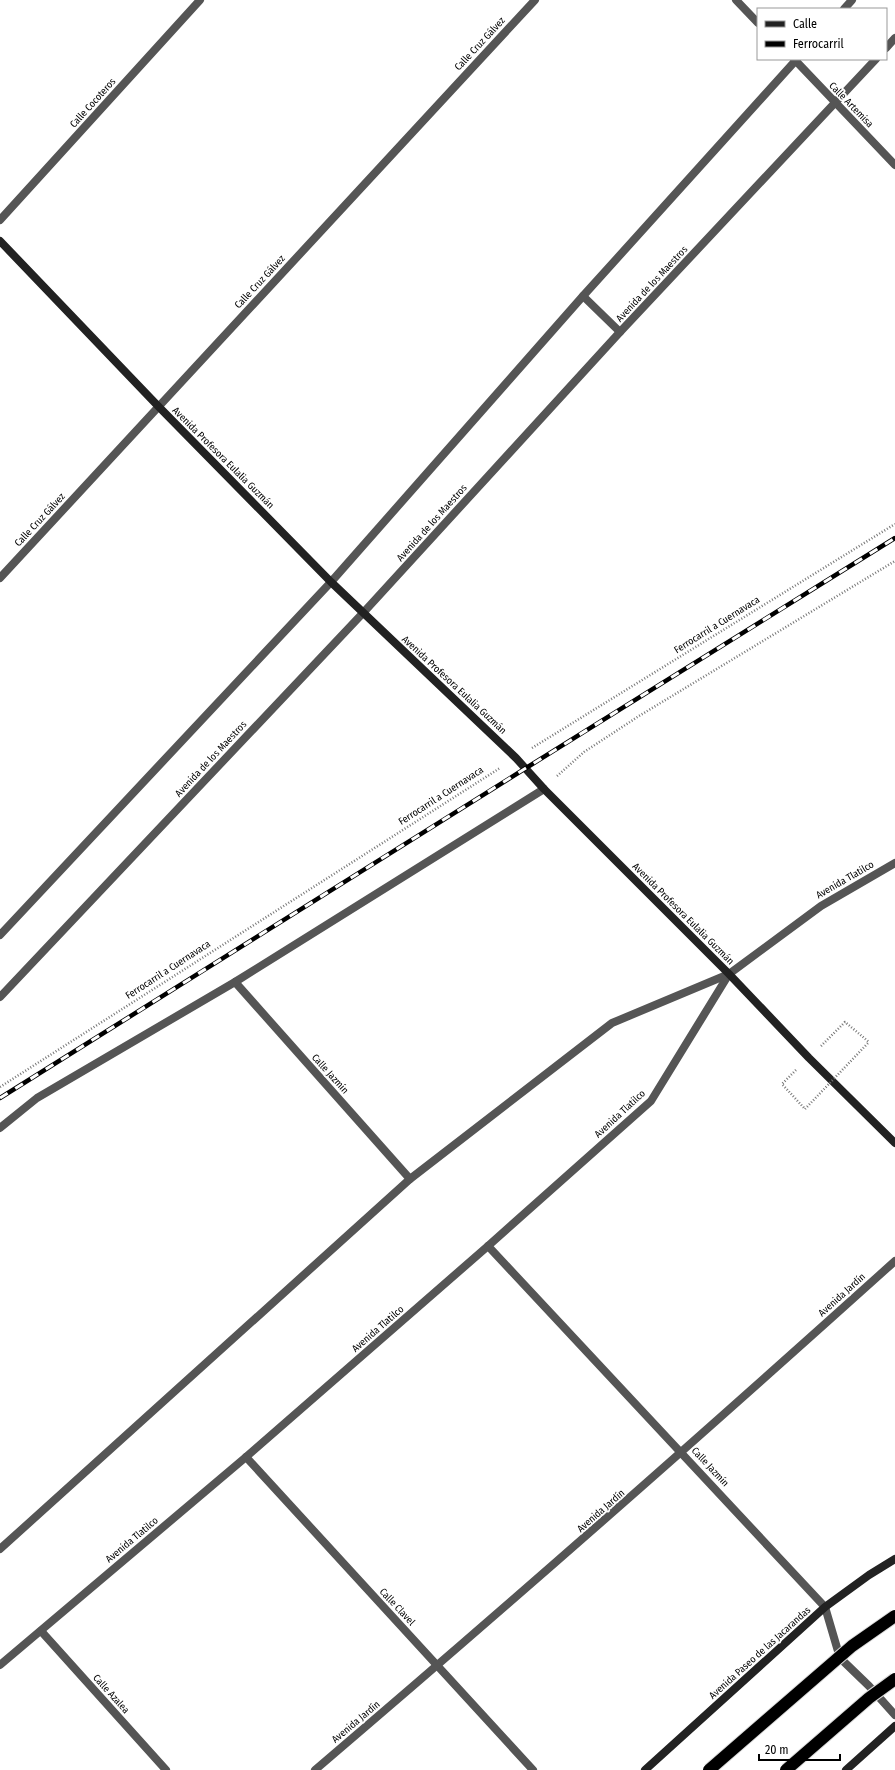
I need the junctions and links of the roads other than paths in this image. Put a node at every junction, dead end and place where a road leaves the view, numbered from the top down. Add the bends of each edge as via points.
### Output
1 (200, 0) edge
2 (535, 0) edge
3 (736, 0) edge
4 (852, 0) edge
5 (845, 8) edge
6 (757, 22) edge
7 (895, 38) edge
8 (887, 47) edge
9 (796, 60) edge
10 (875, 60) edge
11 (836, 104) junction
12 (895, 165) edge
13 (0, 220) edge
14 (0, 240) edge
15 (583, 296) junction
16 (620, 332) junction
17 (158, 406) junction
18 (0, 578) edge
19 (331, 582) junction
20 (363, 613) junction
21 (544, 789) junction
22 (895, 863) edge
23 (0, 935) edge
24 (729, 974) junction
25 (235, 982) junction
26 (0, 997) edge
27 (0, 1128) edge
28 (895, 1144) edge
29 (410, 1179) junction
30 (488, 1246) junction
31 (895, 1261) edge
32 (682, 1453) junction
33 (246, 1456) junction
34 (0, 1549) edge
35 (895, 1559) edge
36 (825, 1607) junction
37 (895, 1616) edge
38 (40, 1631) junction
39 (0, 1665) edge
40 (438, 1666) junction
41 (895, 1679) edge
42 (895, 1715) edge
43 (895, 1726) edge
44 (166, 1770) edge
45 (315, 1770) edge
46 (534, 1770) edge
47 (645, 1770) edge
48 (709, 1770) edge
49 (786, 1770) edge
50 (846, 1770) edge

1 - 13 street, Calle Cocoteros
2 - 17 street, Calle Cruz Gálvez
3 - 6 street
4 - 5 street
7 - 8 street
9 - 11 street, Calle Artemisa
9 - 15 street
10 - 11 street, Avenida de los Maestros
11 - 12 street, Calle Artemisa
11 - 16 street, Avenida de los Maestros
14 - 17 main road, Avenida Profesora Eulalia Guzmán
15 - 16 street
15 - 19 street
16 - 20 street, Avenida de los Maestros
17 - 18 street, Calle Cruz Gálvez
17 - 19 main road, Avenida Profesora Eulalia Guzmán
19 - 20 main road, Avenida Profesora Eulalia Guzmán
19 - 23 street
20 - 21 main road, Avenida Profesora Eulalia Guzmán via 516,758
20 - 26 street, Avenida de los Maestros
21 - 24 main road, Avenida Profesora Eulalia Guzmán
21 - 25 street
22 - 24 street, Avenida Tlatilco via 821,906
24 - 28 main road, Avenida Profesora Eulalia Guzmán
24 - 29 street, Avenida Tlatilco via 612,1023
24 - 30 street, Avenida Tlatilco via 651,1101
25 - 27 street via 37,1098
25 - 29 street, Calle Jazmín
29 - 34 street, Avenida Tlatilco
30 - 32 street, Calle Jazmín
30 - 33 street, Avenida Tlatilco
31 - 32 street, Avenida Jardín
32 - 36 street, Calle Jazmín
32 - 40 street, Avenida Jardín
33 - 38 street, Avenida Tlatilco
33 - 40 street, Calle Clavel
35 - 36 main road, Avenida Paseo de las Jacarandas
36 - 42 street, Calle Jazmín via 840,1658
36 - 47 main road, Avenida Paseo de las Jacarandas
37 - 48 highway, bridge via 852,1646
38 - 39 street, Avenida Tlatilco
38 - 44 street, Calle Azalea
40 - 45 street, Avenida Jardín
40 - 46 street, Calle Clavel
41 - 49 highway, bridge
43 - 50 main road

